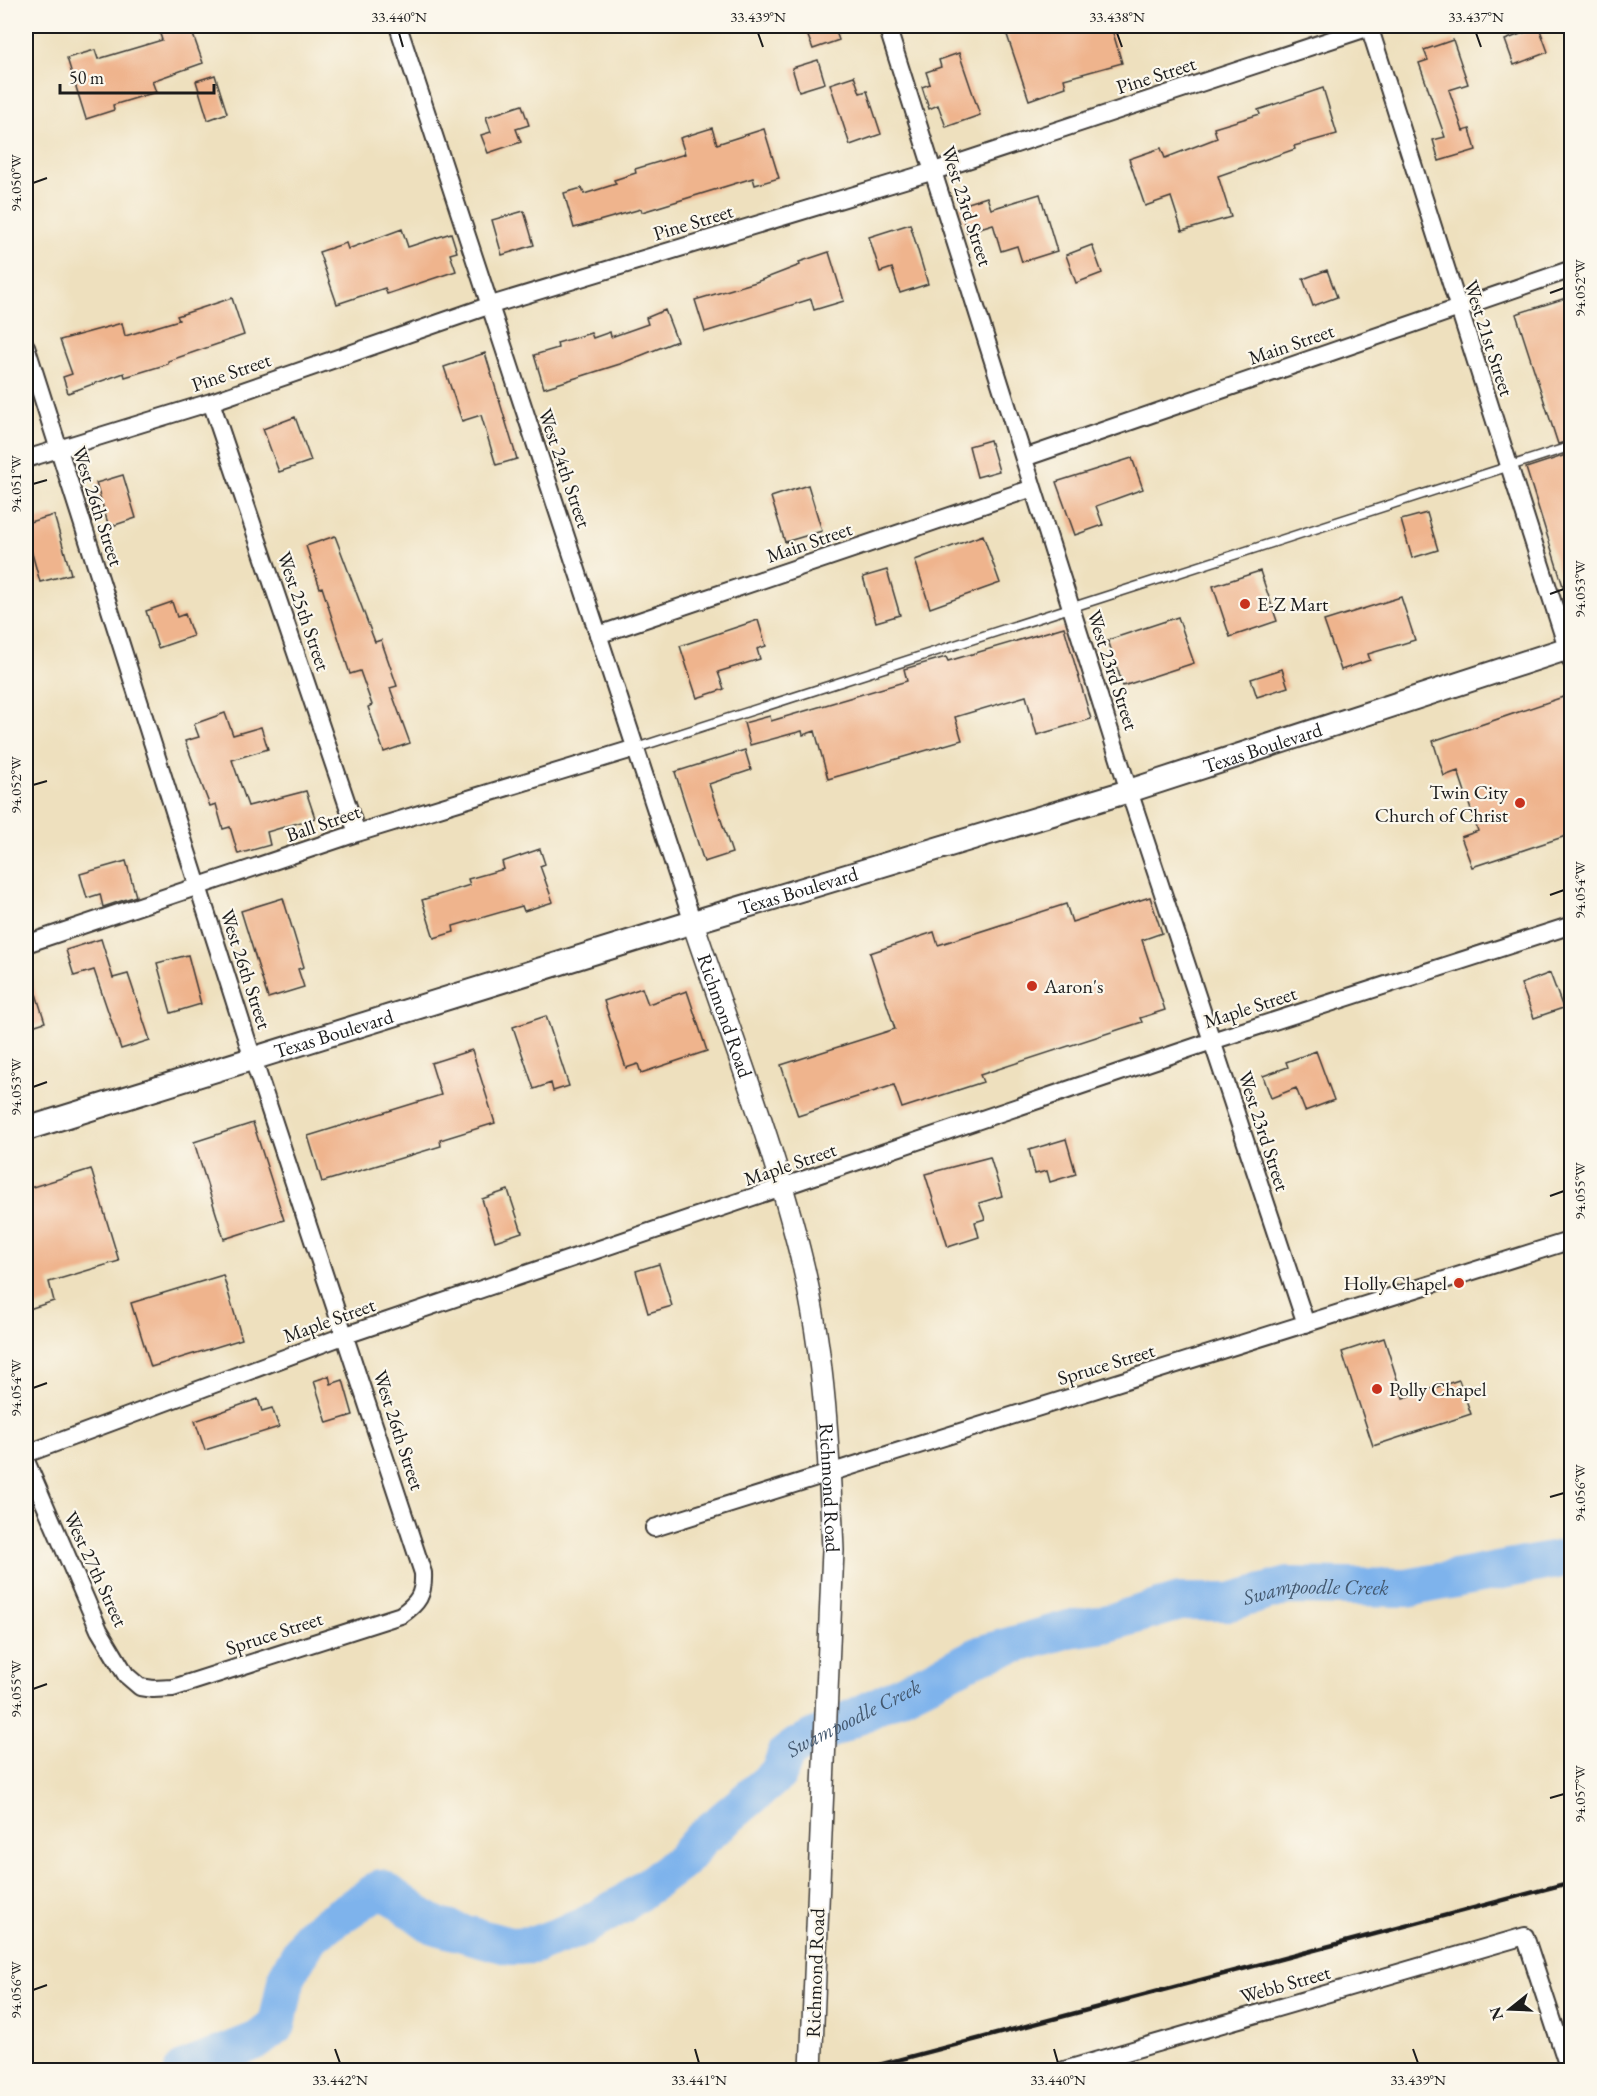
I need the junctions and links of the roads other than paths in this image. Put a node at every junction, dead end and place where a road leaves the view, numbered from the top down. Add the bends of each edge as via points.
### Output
1 (398, 26) edge
2 (887, 26) edge
3 (1371, 26) edge
4 (934, 171) junction
5 (1572, 269) edge
6 (488, 306) junction
7 (1458, 308) junction
8 (26, 346) edge
9 (210, 402) junction
10 (1572, 446) edge
11 (58, 448) junction
12 (1024, 458) junction
13 (26, 459) edge
14 (1508, 467) junction
15 (1033, 488) junction
16 (1071, 608) junction
17 (598, 635) junction
18 (1570, 653) edge
19 (636, 748) junction
20 (1129, 791) junction
21 (357, 833) junction
22 (198, 888) junction
23 (693, 922) junction
24 (1572, 925) edge
25 (26, 944) edge
26 (1212, 1041) junction
27 (253, 1059) junction
28 (26, 1129) edge
29 (783, 1188) junction
30 (1572, 1240) edge
31 (1306, 1324) junction
32 (346, 1335) junction
33 (26, 1454) edge
34 (27, 1470) edge
35 (830, 1474) junction
36 (654, 1528) dead end
37 (417, 1603) joint
38 (140, 1687) joint
39 (811, 2070) edge
40 (1064, 2070) edge
41 (1569, 2070) edge

1 - 6 street, West 24th Street
2 - 4 street, West 23rd Street
3 - 4 street, Pine Street
3 - 7 street, West 21st Street
4 - 6 street, Pine Street
4 - 12 street, West 23rd Street
5 - 7 street, Main Street
6 - 9 street, Pine Street
6 - 17 street, West 24th Street
7 - 12 street, Main Street
7 - 14 street, West 21st Street
8 - 11 street, West 26th Street
9 - 11 street, Pine Street
9 - 21 street, West 25th Street
10 - 14 lane
11 - 13 street, Pine Street
11 - 22 street, West 26th Street
12 - 15 street, West 23rd Street
14 - 16 lane
14 - 18 street, West 21st Street
15 - 16 street, West 23rd Street
15 - 17 street, Main Street
16 - 19 lane
16 - 20 street, West 23rd Street
17 - 19 street, West 24th Street
18 - 20 main road, Texas Boulevard
19 - 21 street, Ball Street
19 - 23 street, West 24th Street
20 - 23 main road, Texas Boulevard
20 - 26 street, West 23rd Street
21 - 22 street, Ball Street
22 - 25 street, Ball Street
22 - 27 street, West 26th Street
23 - 27 main road, Texas Boulevard
23 - 29 street, Richmond Road
24 - 26 street, Maple Street
26 - 29 street, Maple Street
26 - 31 street, West 23rd Street
27 - 28 main road, Texas Boulevard
27 - 32 street, West 26th Street
29 - 32 street, Maple Street
29 - 35 street, Richmond Road via 817,1345
30 - 31 street, Spruce Street
31 - 35 street, Spruce Street
32 - 33 street, Maple Street
32 - 37 street, West 26th Street via 423,1573 424,1589
34 - 38 street, West 27th Street via 99,1630 126,1675
35 - 36 street, Spruce Street
35 - 39 street, Richmond Road via 833,1550
37 - 38 street, Spruce Street via 400,1615 173,1688
40 - 41 street, Webb Street via 1525,1936

